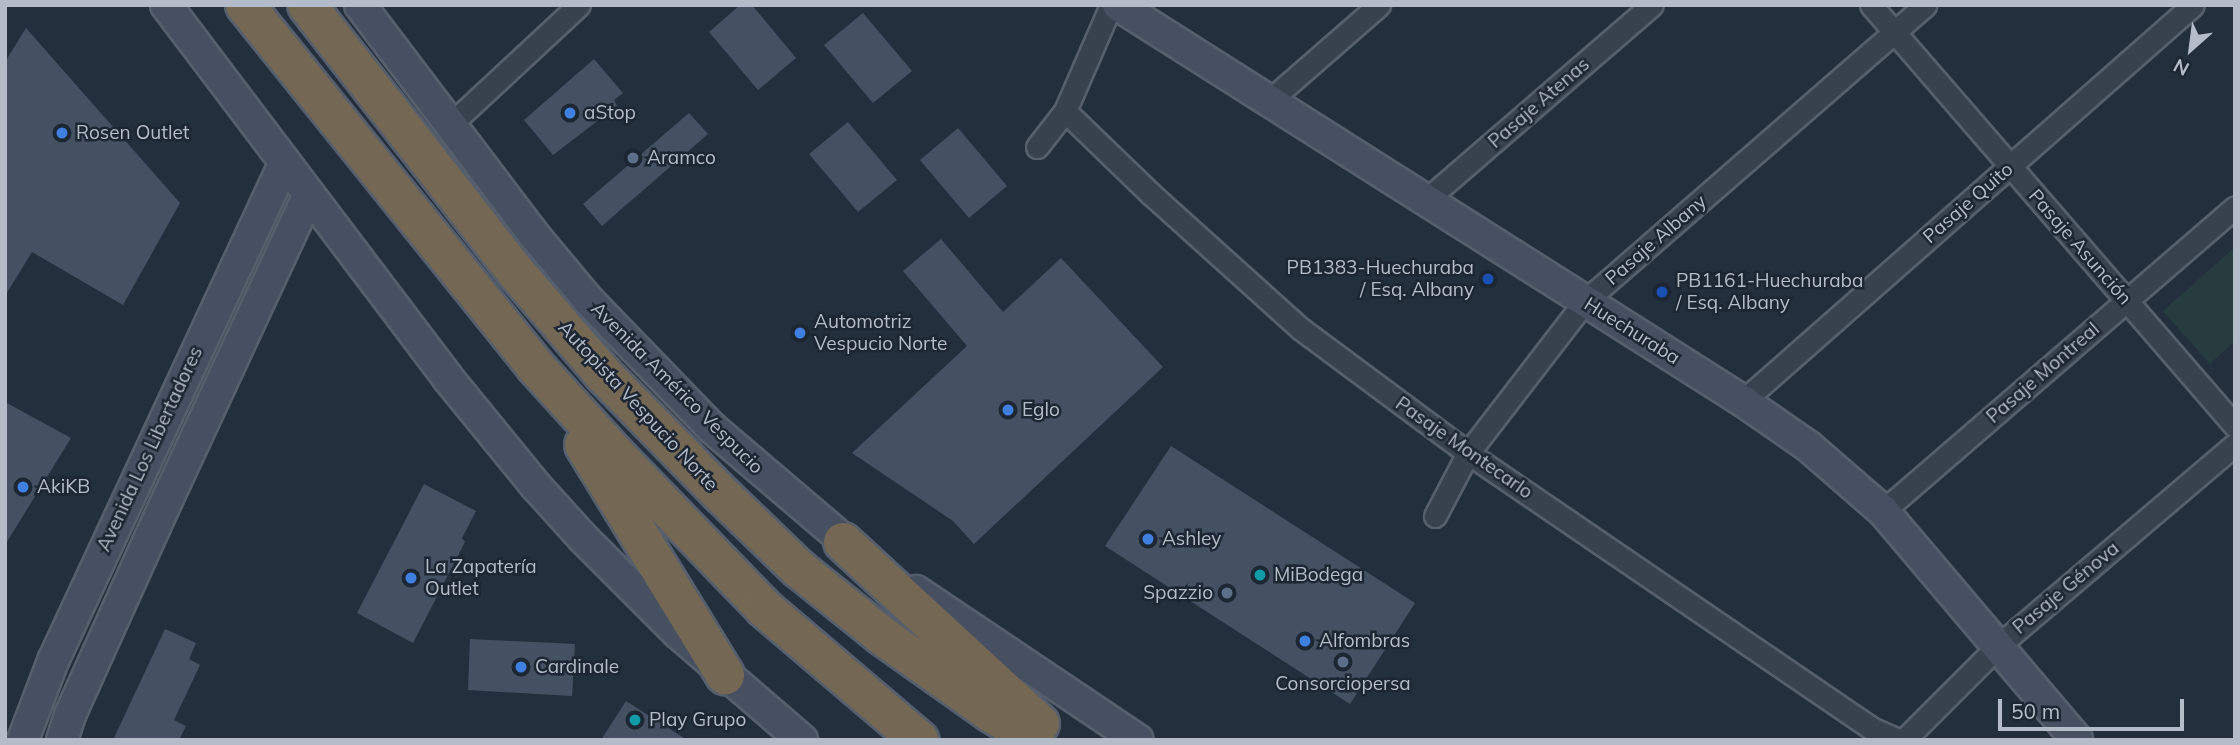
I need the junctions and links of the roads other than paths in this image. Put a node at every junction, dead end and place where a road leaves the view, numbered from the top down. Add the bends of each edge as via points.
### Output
1 (166, 5) edge
2 (245, 5) edge
3 (307, 5) edge
4 (360, 5) edge
5 (579, 5) edge
6 (1111, 5) edge
7 (1118, 5) edge
8 (1380, 5) edge
9 (1652, 5) edge
10 (1871, 5) edge
11 (1925, 5) edge
12 (2193, 5) edge
13 (1894, 32) junction
14 (1269, 101) junction
15 (1065, 111) junction
16 (452, 123) junction
17 (1037, 147) dead end
18 (285, 162) junction
19 (2010, 166) junction
20 (309, 195) junction
21 (1426, 200) junction
22 (2235, 207) edge
23 (1585, 301) junction
24 (2126, 301) junction
25 (536, 366) junction
26 (1743, 401) junction
27 (2235, 426) edge
28 (2235, 444) edge
29 (1468, 453) junction
30 (1883, 511) junction
31 (1435, 516) dead end
32 (843, 542) junction
33 (1998, 646) junction
34 (725, 675) junction
35 (23, 740) edge
36 (62, 740) edge
37 (802, 740) edge
38 (919, 740) edge
39 (1036, 740) edge
40 (1057, 740) edge
41 (1138, 740) edge
42 (1898, 740) edge
43 (1903, 740) edge
44 (2077, 740) edge

1 - 18 street
2 - 25 highway
3 - 39 highway, Autopista Vespucio Norte via 515,271 604,374 722,495 799,569 881,635
4 - 16 street, Avenida Américo Vespucio
5 - 16 street
6 - 15 street
7 - 14 street, Huechuraba
8 - 14 street
9 - 21 street, Pasaje Atenas
10 - 13 street, Pasaje Asunción
11 - 13 street, Pasaje Albany
12 - 19 street, Pasaje Quito
13 - 19 street, Pasaje Asunción
13 - 23 street, Pasaje Albany
14 - 21 street, Huechuraba
15 - 17 street
15 - 29 street, Pasaje Montecarlo via 1301,329
16 - 32 street, Avenida Américo Vespucio via 533,234 589,301 712,428
18 - 20 street
18 - 35 street, Avenida Los Libertadores via 53,661
19 - 24 street, Pasaje Asunción
19 - 26 street, Pasaje Quito
20 - 34 street via 536,486 633,589
20 - 36 street, Avenida Los Libertadores
21 - 23 street, Huechuraba
22 - 24 street, Pasaje Montreal
23 - 26 street, Huechuraba
23 - 29 street, Pasaje Albany
24 - 27 street, Pasaje Asunción
24 - 30 street, Pasaje Montreal
25 - 34 highway
25 - 38 highway via 764,608
26 - 30 street, Huechuraba via 1808,446
28 - 33 street, Pasaje Génova
29 - 31 street, Pasaje Albany
29 - 42 street, Pasaje Montecarlo via 1871,728
30 - 33 street, Huechuraba
32 - 40 highway
32 - 41 street, Avenida Américo Vespucio
33 - 43 street, Pasaje Génova
33 - 44 street, Huechuraba
34 - 37 street

